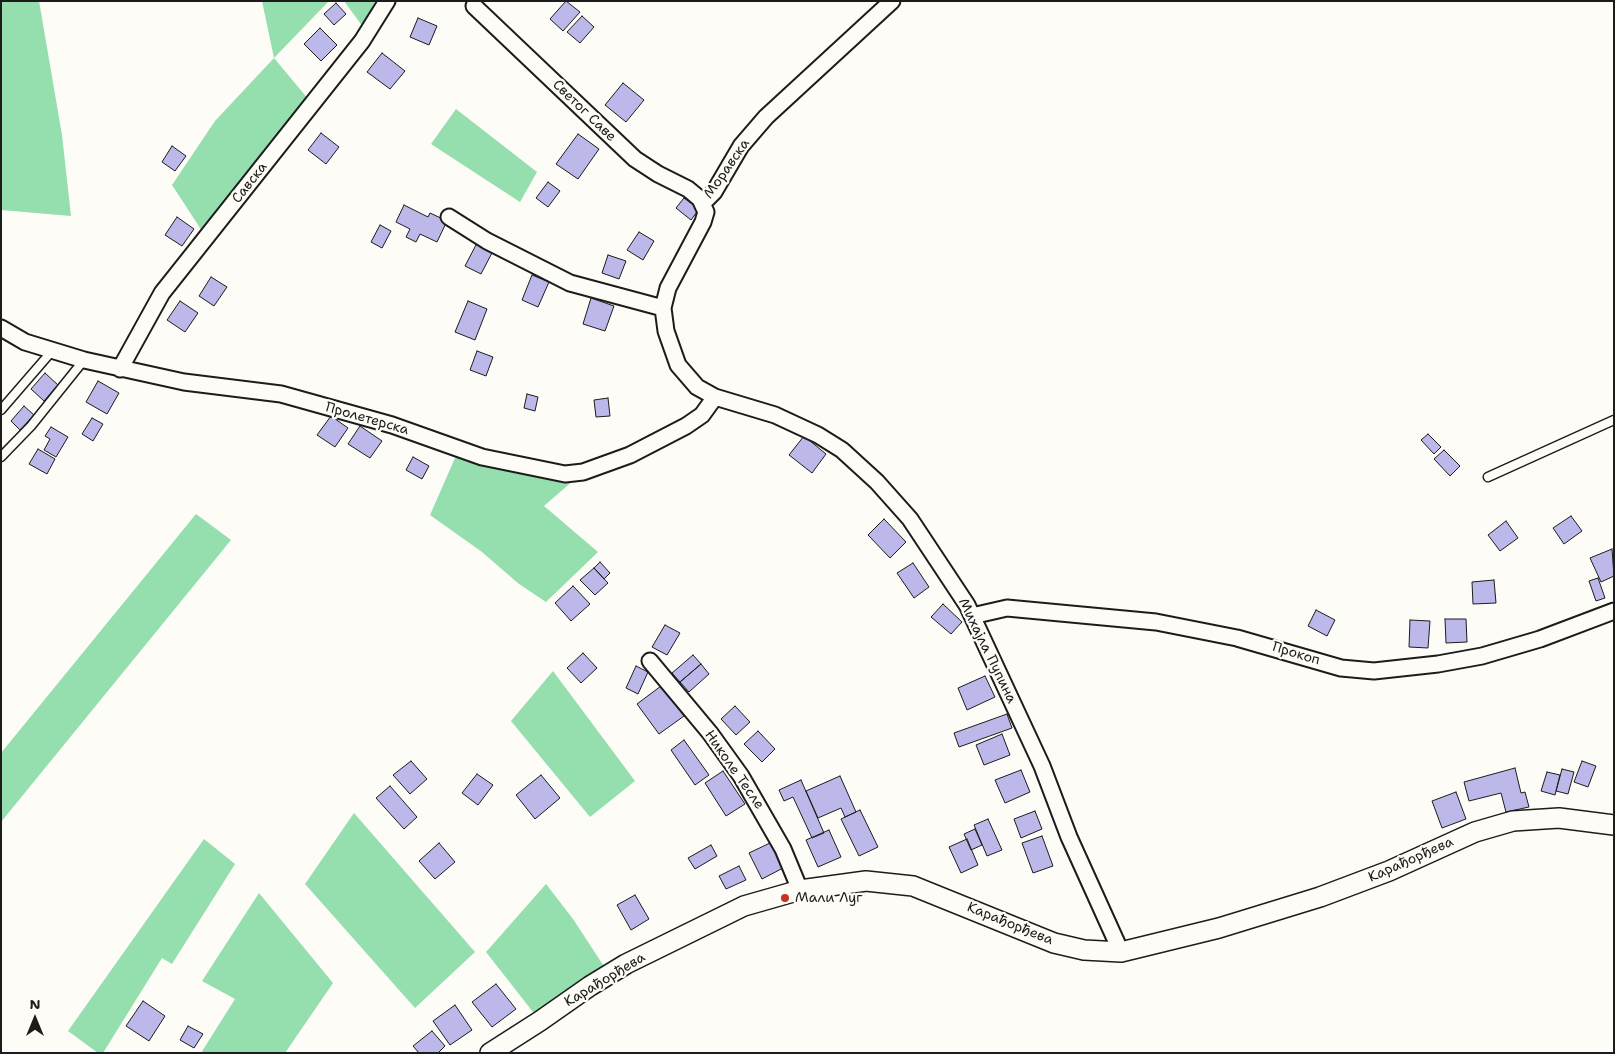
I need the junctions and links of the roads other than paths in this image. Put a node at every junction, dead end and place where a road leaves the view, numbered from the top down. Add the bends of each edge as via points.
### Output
1 (387, 1) edge
2 (892, 1) edge
3 (474, 6) dead end
4 (703, 203) junction
5 (449, 217) dead end
6 (663, 308) junction
7 (1, 328) edge
8 (52, 351) junction
9 (84, 360) junction
10 (120, 369) junction
11 (715, 397) junction
12 (1, 410) edge
13 (1614, 420) edge
14 (1, 457) edge
15 (1488, 477) dead end
16 (1614, 611) edge
17 (972, 616) junction
18 (650, 662) dead end
19 (1614, 825) edge
20 (800, 890) junction
21 (1120, 952) junction
22 (490, 1053) edge

1 - 10 street, Савска via 362,41 162,293
2 - 4 street, Моравска via 766,118 741,146 714,192
3 - 4 street, Светог Саве via 635,159 697,194
4 - 6 street, Моравска via 706,212 700,230 668,288
5 - 6 street via 570,283
6 - 11 street, Моравска via 666,331 678,365 697,387
7 - 8 street, Пролетерска via 25,342
8 - 9 street, Пролетерска
8 - 12 lane
9 - 10 street, Пролетерска
9 - 14 lane via 31,426
10 - 11 street, Пролетерска via 193,383 281,394 392,425 482,457 565,474 583,472 630,455 686,426 702,415
11 - 17 street, Михајла Пупина via 775,414 818,435 858,463 910,519
13 - 15 lane
16 - 17 street, Прокоп via 1540,639 1482,656 1374,671 1341,668 1237,638 1156,622 1007,608
17 - 21 street, Михајла Пупина via 1042,766 1069,837
18 - 20 street, Николе Тесле via 710,733 741,776 779,840
19 - 21 street, Карађорђева via 1559,818 1526,819 1504,824 1468,835 1389,871 1320,896 1219,928
20 - 21 street, Карађорђева via 848,882 897,883 929,890 1054,943 1084,950
20 - 22 street, Карађорђева via 744,906 626,964

